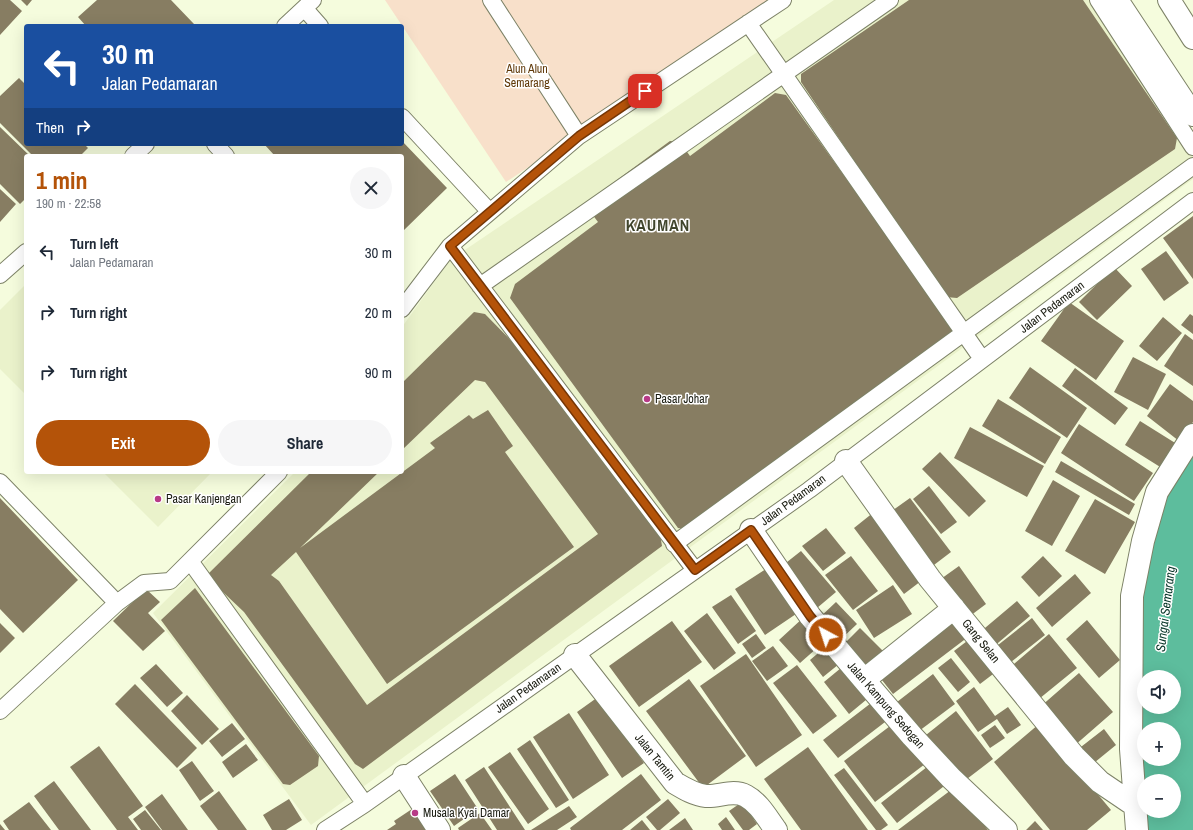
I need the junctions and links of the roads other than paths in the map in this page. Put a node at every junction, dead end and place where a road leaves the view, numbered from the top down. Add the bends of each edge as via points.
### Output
1 (491, 0) edge
2 (783, 0) edge
3 (890, 0) edge
4 (1098, 0) edge
5 (1117, 0) edge
6 (1169, 0) edge
7 (309, 5) edge
8 (748, 23) junction
9 (287, 24) edge
10 (319, 24) edge
11 (1193, 38) edge
12 (783, 74) junction
13 (1193, 115) edge
14 (404, 119) edge
15 (579, 136) junction
16 (144, 146) edge
17 (217, 146) edge
18 (1193, 147) edge
19 (135, 154) edge
20 (224, 154) edge
21 (1193, 166) edge
22 (1193, 201) edge
23 (490, 212) junction
24 (450, 246) junction
25 (24, 254) edge
26 (0, 275) edge
27 (480, 286) junction
28 (404, 306) edge
29 (964, 333) junction
30 (982, 359) junction
31 (1193, 434) edge
32 (846, 461) junction
33 (277, 474) edge
34 (0, 482) edge
35 (751, 530) junction
36 (674, 544) junction
37 (190, 561) junction
38 (695, 570) junction
39 (117, 603) junction
40 (954, 608) junction
41 (575, 655) junction
42 (864, 680) junction
43 (0, 712) edge
44 (404, 776) junction
45 (365, 804) junction
46 (1134, 806) junction
47 (325, 830) edge
48 (439, 830) edge
49 (776, 830) edge
50 (1006, 830) edge
51 (1137, 830) edge

1 - 15 lane
2 - 8 lane
3 - 12 lane
4 - 18 lane
5 - 13 street
6 - 11 street
7 - 9 lane
7 - 10 lane
8 - 12 lane
8 - 15 lane
12 - 27 lane
12 - 29 lane
14 - 23 lane
15 - 23 lane
16 - 19 lane
17 - 20 lane
21 - 29 lane
22 - 30 lane, Jalan Pedamaran
23 - 24 lane
24 - 27 lane
24 - 28 lane
25 - 26 lane
27 - 36 lane
29 - 30 lane
29 - 36 lane
30 - 32 lane, Jalan Pedamaran
31 - 46 street via 1157,492 1143,541 1132,596 1131,749
32 - 35 lane, Jalan Pedamaran
32 - 40 street, Gang Selan via 905,545
33 - 37 lane
34 - 39 lane
35 - 38 lane, Jalan Pedamaran
35 - 42 street, Jalan Kampung Sedogan via 810,616
36 - 38 lane
37 - 39 lane via 170,581 144,583
37 - 45 lane
38 - 41 lane, Jalan Pedamaran
39 - 43 lane
40 - 42 street
40 - 46 street, Gang Selan via 1074,756 1100,782
41 - 44 lane, Jalan Pedamaran
41 - 49 street, Jalan Tamtin via 676,783 690,792 707,796 731,793 745,795 756,802
42 - 50 street, Jalan Kampung Sedogan via 951,778
44 - 45 lane, Jalan Pedamaran
44 - 48 street
45 - 47 lane, Jalan Pedamaran
46 - 51 street

